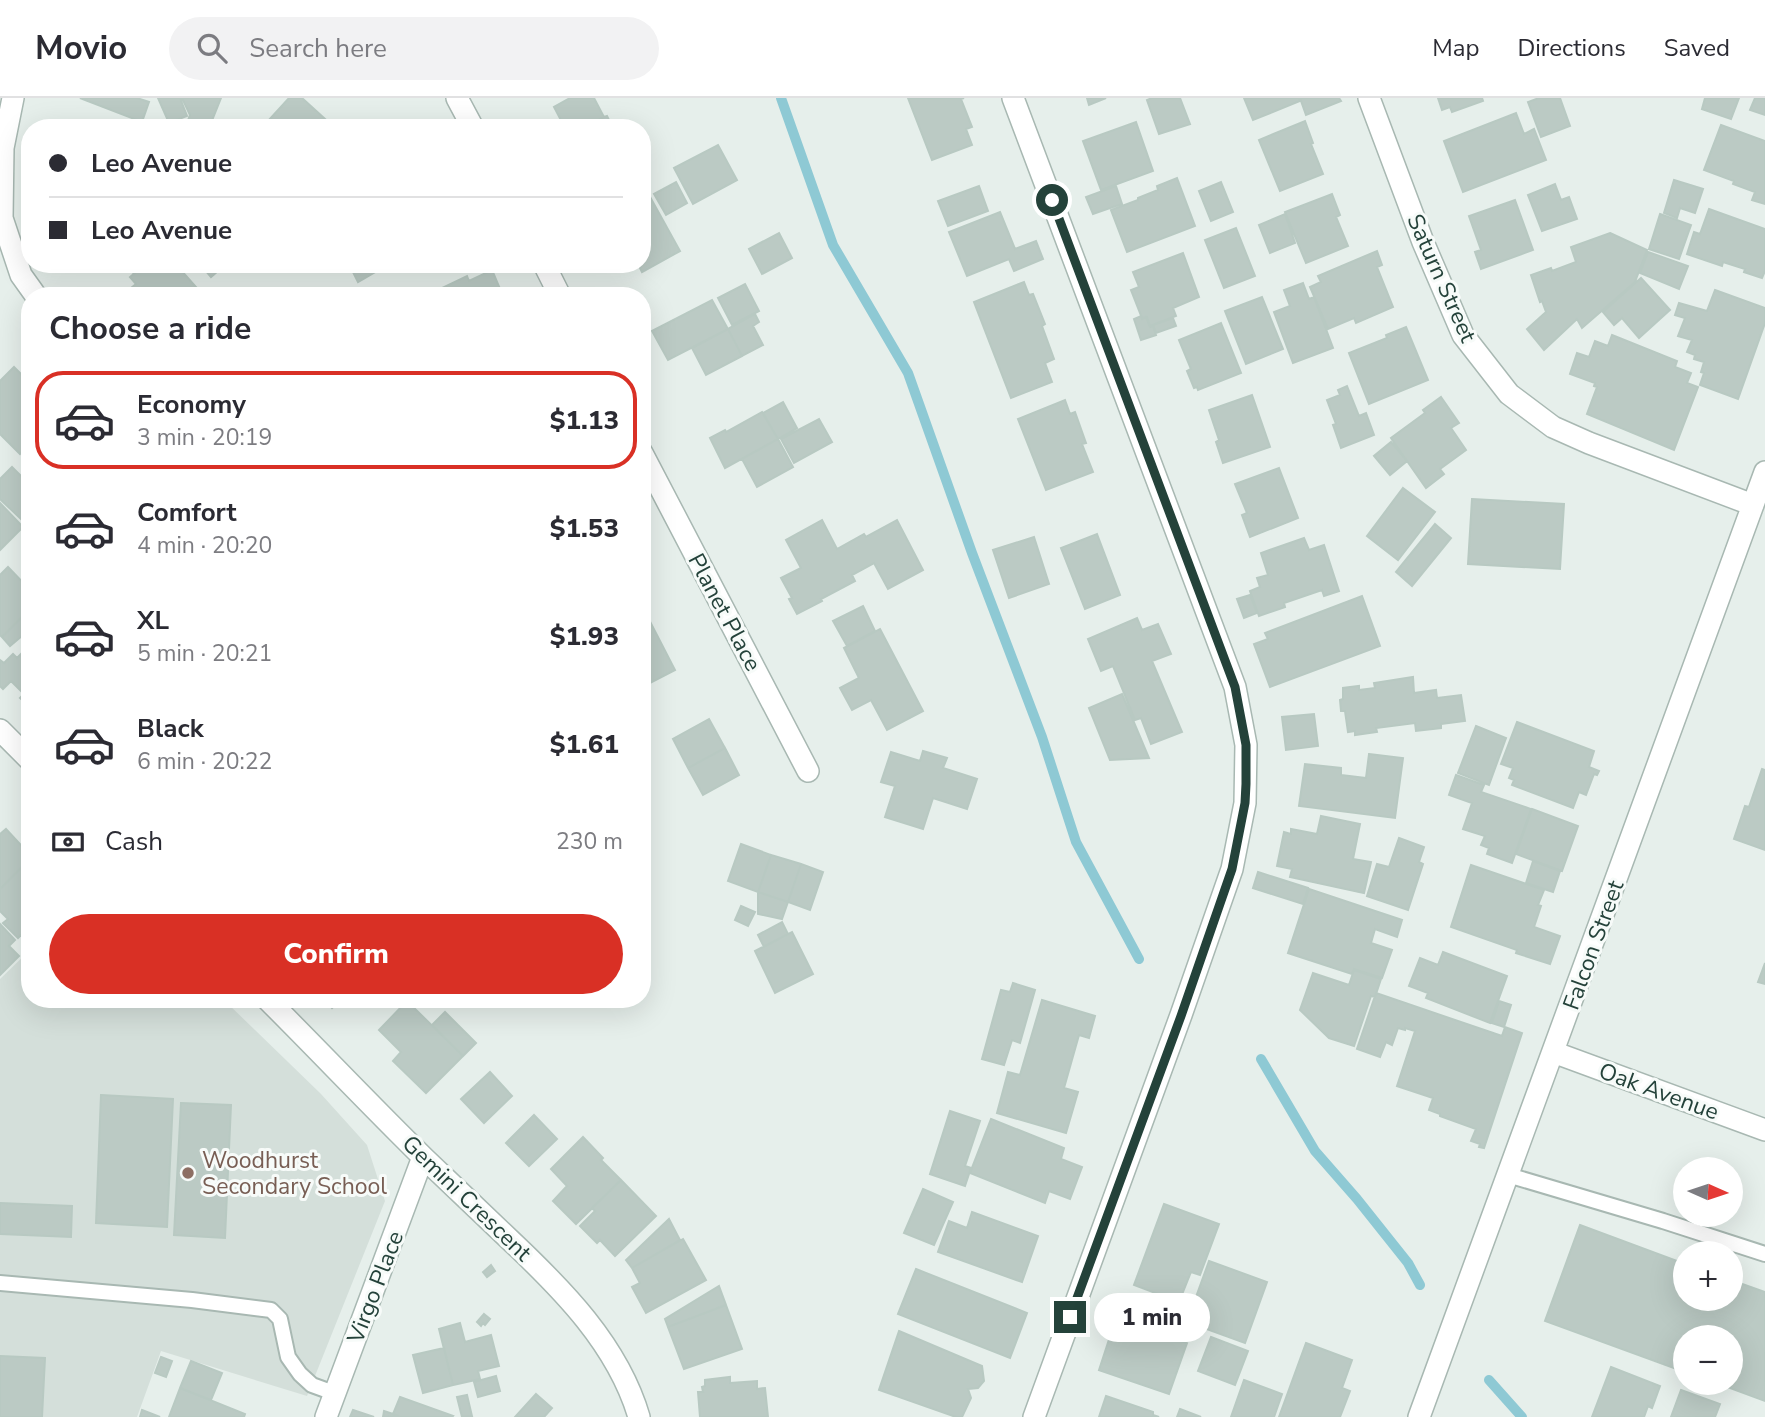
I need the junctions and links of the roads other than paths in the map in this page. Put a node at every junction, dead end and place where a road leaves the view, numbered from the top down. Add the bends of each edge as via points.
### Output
1 (13, 98) edge
2 (457, 98) edge
3 (1013, 98) edge
4 (1369, 98) edge
5 (468, 119) edge
6 (30, 287) edge
7 (651, 470) edge
8 (1765, 472) edge
9 (1753, 505) junction
10 (0, 730) edge
11 (21, 751) edge
12 (808, 771) dead end
13 (276, 1008) edge
14 (1553, 1052) junction
15 (1765, 1130) edge
16 (423, 1157) junction
17 (1508, 1175) junction
18 (1765, 1254) edge
19 (0, 1283) edge
20 (334, 1393) junction
21 (326, 1417) edge
22 (639, 1417) edge
23 (1034, 1417) edge
24 (1419, 1417) edge

1 - 6 street via 3,148 2,218 21,275
2 - 5 street
3 - 23 street via 1235,687 1246,745 1245,803 1232,869
4 - 9 street, Saturn Street via 1463,335 1509,394 1553,427
7 - 12 street, Planet Place
8 - 9 street, Falcon Street
9 - 14 street, Falcon Street
10 - 11 street
13 - 16 street, Gemini Crescent
14 - 15 street, Oak Avenue
14 - 17 street, Falcon Street
16 - 20 street, Virgo Place
16 - 22 street, Gemini Crescent via 550,1278 583,1316 614,1361
17 - 18 lane
17 - 24 street, Falcon Street
19 - 20 lane via 271,1310 280,1319 288,1357 300,1374 312,1385
20 - 21 street, Virgo Place

